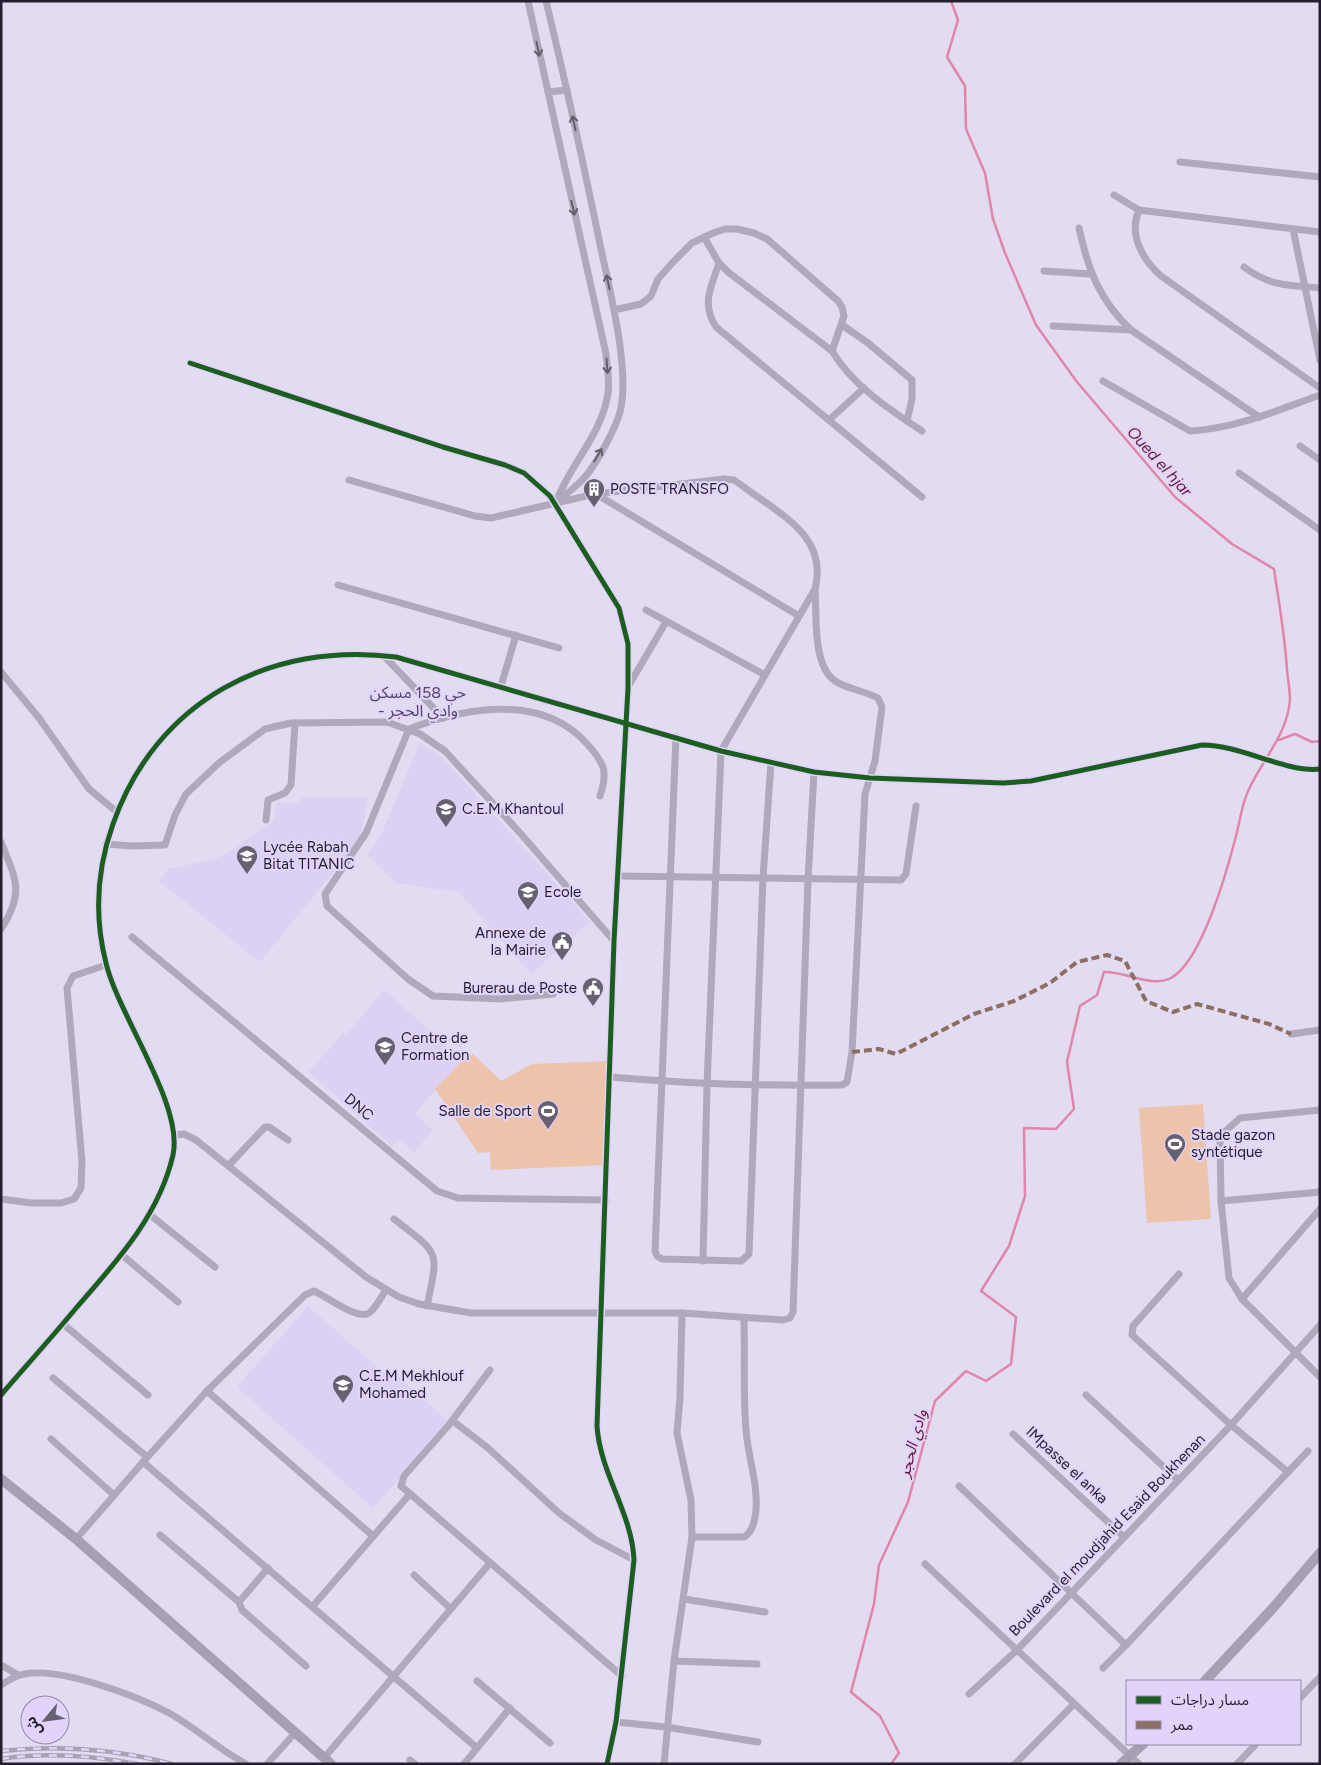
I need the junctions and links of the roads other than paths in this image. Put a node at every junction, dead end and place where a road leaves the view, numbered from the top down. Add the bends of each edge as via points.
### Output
1 (528, 1) edge
2 (546, 1) edge
3 (568, 90) junction
4 (548, 92) junction
5 (1180, 162) dead end
6 (1320, 177) edge
7 (1114, 195) dead end
8 (1139, 210) junction
9 (1079, 228) dead end
10 (1293, 229) junction
11 (1320, 232) edge
12 (704, 237) junction
13 (719, 263) junction
14 (1244, 267) dead end
15 (1044, 271) dead end
16 (1090, 274) junction
17 (1305, 287) junction
18 (1320, 288) edge
19 (614, 310) junction
20 (842, 325) junction
21 (1054, 326) dead end
22 (1131, 330) junction
23 (832, 351) junction
24 (1320, 360) edge
25 (190, 362) dead end
26 (1103, 382) dead end
27 (864, 388) junction
28 (1320, 388) edge
29 (1320, 395) edge
30 (1260, 417) junction
31 (829, 420) junction
32 (907, 421) junction
33 (922, 431) dead end
34 (1300, 446) dead end
35 (1320, 460) edge
36 (1239, 473) dead end
37 (348, 480) dead end
38 (596, 494) junction
39 (922, 497) dead end
40 (554, 504) junction
41 (1320, 530) edge
42 (338, 584) dead end
43 (815, 588) junction
44 (646, 610) dead end
45 (799, 616) junction
46 (666, 622) junction
47 (516, 635) junction
48 (559, 648) dead end
49 (384, 656) junction
50 (1, 672) edge
51 (765, 675) junction
52 (501, 686) junction
53 (628, 688) junction
54 (443, 718) junction
55 (625, 722) junction
56 (295, 723) junction
57 (409, 729) junction
58 (676, 737) junction
59 (721, 751) junction
60 (771, 762) junction
61 (1320, 769) edge
62 (814, 772) junction
63 (870, 778) junction
64 (600, 796) dead end
65 (916, 806) dead end
66 (117, 812) junction
67 (266, 820) dead end
68 (1, 842) edge
69 (106, 844) junction
70 (618, 876) junction
71 (672, 877) junction
72 (716, 878) junction
73 (763, 878) junction
74 (808, 880) junction
75 (859, 881) junction
76 (1, 929) edge
77 (132, 937) dead end
78 (614, 941) junction
79 (106, 965) junction
80 (553, 994) dead end
81 (1320, 1030) edge
82 (1291, 1034) dead end
83 (611, 1077) junction
84 (660, 1081) junction
85 (707, 1085) junction
86 (754, 1086) junction
87 (802, 1086) junction
88 (1320, 1110) edge
89 (175, 1135) junction
90 (288, 1140) dead end
91 (229, 1166) junction
92 (1320, 1192) edge
93 (1, 1199) edge
94 (606, 1200) junction
95 (1221, 1201) junction
96 (1320, 1209) edge
97 (149, 1214) junction
98 (394, 1220) dead end
99 (122, 1255) junction
100 (703, 1260) junction
101 (215, 1267) dead end
102 (1178, 1274) dead end
103 (386, 1290) junction
104 (1242, 1298) junction
105 (178, 1302) dead end
106 (428, 1306) junction
107 (602, 1312) junction
108 (682, 1313) junction
109 (744, 1318) junction
110 (63, 1324) junction
111 (1320, 1325) edge
112 (1293, 1352) junction
113 (490, 1370) dead end
114 (1320, 1377) edge
115 (53, 1378) dead end
116 (207, 1391) junction
117 (1, 1395) edge
118 (148, 1395) dead end
119 (1086, 1395) dead end
120 (453, 1421) junction
121 (1230, 1425) junction
122 (1013, 1434) dead end
123 (51, 1439) dead end
124 (1308, 1451) dead end
125 (145, 1459) junction
126 (1288, 1472) junction
127 (1, 1480) edge
128 (1178, 1480) junction
129 (959, 1486) dead end
130 (114, 1495) junction
131 (410, 1495) junction
132 (160, 1535) dead end
133 (373, 1536) junction
134 (692, 1537) junction
135 (1124, 1537) junction
136 (76, 1539) junction
137 (1320, 1553) edge
138 (634, 1560) junction
139 (490, 1563) junction
140 (926, 1564) dead end
141 (268, 1568) junction
142 (414, 1576) dead end
143 (1071, 1594) junction
144 (684, 1599) junction
145 (239, 1602) junction
146 (313, 1606) junction
147 (451, 1608) junction
148 (765, 1612) dead end
149 (1126, 1645) junction
150 (1017, 1650) junction
151 (674, 1661) junction
152 (757, 1664) dead end
153 (1, 1665) edge
154 (306, 1666) dead end
155 (1103, 1668) dead end
156 (18, 1675) junction
157 (394, 1676) junction
158 (622, 1676) junction
159 (1320, 1677) edge
160 (1206, 1680) edge
161 (477, 1681) dead end
162 (1, 1685) edge
163 (969, 1694) dead end
164 (1301, 1697) edge
165 (1073, 1705) junction
166 (510, 1708) junction
167 (616, 1722) junction
168 (666, 1727) junction
169 (295, 1733) junction
170 (758, 1742) dead end
171 (550, 1743) dead end
172 (1141, 1745) edge
173 (1255, 1745) edge
174 (478, 1748) junction
175 (1130, 1755) junction
176 (328, 1761) edge
177 (246, 1764) edge
178 (267, 1764) edge
179 (464, 1764) edge
180 (608, 1764) edge
181 (664, 1764) edge
182 (1015, 1764) edge
183 (1121, 1764) edge
184 (1139, 1764) edge
185 (1237, 1764) edge

1 -> 4 street
2 - 3 street
3 - 4 street
19 -> 3 street
4 -> 40 street via 606,354 609,393 598,428
5 - 6 street
7 - 8 street
8 - 10 street
8 - 28 street via 1134,226 1136,236 1151,267
9 - 16 street
10 - 11 street
10 - 17 street
12 - 13 street
12 - 19 street via 692,243 674,261 658,279 651,296 635,307
12 - 20 street via 724,228 754,233 767,240 838,301 844,316
13 - 23 street via 772,308
13 - 31 street via 707,304 709,316 716,327
14 - 17 street via 1269,283
15 - 16 street
16 - 22 street via 1106,304
17 - 18 street
17 - 24 street
40 -> 19 street via 586,476 613,431 622,406
20 - 23 street
20 - 32 street via 912,380
21 - 22 street
22 - 30 street
23 - 27 street via 842,367
25 - 40 street via 443,447 505,464 541,486
26 - 30 street via 1190,431 1203,431
27 - 31 street
27 - 32 street
29 - 30 street
31 - 39 street
32 - 33 street
34 - 35 street
36 - 41 street
37 - 40 street via 484,518
38 - 40 street
38 - 43 street via 711,479 734,480 803,533 811,543 819,566
38 - 45 street
40 - 53 street via 619,608 628,644
42 - 47 street
43 - 45 street
43 - 63 street via 818,648 824,669 835,681 882,701
44 - 46 street
45 - 51 street
46 - 51 street
46 - 53 street
47 - 48 street
47 - 52 street
49 - 52 street
49 - 54 street
49 - 66 street via 335,654 305,658 254,674 209,697 164,736 131,782
50 - 66 street via 44,725 89,789
51 - 59 street
52 - 55 street
53 - 55 street
54 - 57 street
54 - 64 street via 490,709 512,709 558,720 578,734 601,760 605,773
55 - 58 street
55 - 70 street
56 - 57 street via 369,721
56 - 67 street via 291,785 285,793 268,800
56 - 69 street via 276,725 257,733 199,781 182,799 164,846
57 - 78 street via 436,744 452,759
57 - 80 street via 366,834 326,889 325,902 408,979 430,995 500,999
58 - 59 street
58 - 71 street
59 - 60 street
59 - 72 street
60 - 62 street
60 - 73 street
61 - 63 street via 1308,769 1219,745 1202,745 1018,782
62 - 63 street
62 - 74 street
63 - 75 street via 865,794
65 - 75 street via 904,878 897,881
66 - 69 street
68 - 76 street via 17,890 15,906
69 - 79 street via 98,906
70 - 71 street
70 - 78 street
71 - 72 street
71 - 84 street
72 - 73 street
72 - 85 street
73 - 74 street
73 - 86 street
74 - 75 street
74 - 87 street
75 - 87 street via 848,1079 842,1084
77 - 94 street, DNC via 437,1191 458,1198
78 - 83 street
79 - 89 street via 157,1080
79 - 93 street via 73,976 67,988 82,1162 78,1193 74,1199 61,1203
81 - 82 street
83 - 84 street
83 - 94 street
84 - 85 street
84 - 100 street via 655,1253 662,1259
85 - 86 street
85 - 100 street
86 - 87 street
86 - 100 street via 750,1254 741,1261
87 - 109 street via 793,1314 783,1320
88 - 95 street via 1240,1118 1220,1136
89 - 91 street via 184,1134 196,1140
89 - 97 street via 173,1157
90 - 91 street via 269,1127 263,1128
91 - 103 street
92 - 95 street
94 - 107 street
95 - 104 street via 1229,1278
96 - 104 street
97 - 99 street
97 - 101 street
98 - 106 street via 433,1252 435,1268
99 - 105 street
99 - 110 street
102 - 121 street via 1133,1326 1132,1335
103 - 106 street
103 - 116 street via 370,1312 364,1315 314,1291 304,1295
104 - 112 street
106 - 107 street via 471,1313
107 - 108 street
107 - 138 street via 598,1440 630,1534
108 - 109 street
108 - 134 street via 677,1433 691,1500
109 - 134 street via 746,1429 756,1501 751,1532 744,1537
110 - 117 street
110 - 118 street
111 - 112 street, Boulevard el moudjahid Esaid Boukhenan
112 - 114 street
112 - 121 street, Boulevard el moudjahid Esaid Boukhenan
113 - 120 street
115 - 125 street
116 - 125 street
116 - 133 street
119 - 128 street
120 - 131 street via 401,1480 401,1486
120 - 138 street via 488,1448 559,1513 596,1540
121 - 126 street
121 - 128 street, Boulevard el moudjahid Esaid Boukhenan
122 - 135 street, IMpasse el anka
123 - 130 street
124 - 126 street
125 - 130 street
125 - 141 street
126 - 149 street
127 - 136 main road
128 - 135 street, Boulevard el moudjahid Esaid Boukhenan
129 - 143 street
130 - 136 street
131 - 133 street
131 - 139 street
132 - 145 street
133 - 146 street
134 - 144 street
135 - 143 street, Boulevard el moudjahid Esaid Boukhenan
136 - 169 main road
137 - 160 main road
138 - 158 street
139 - 147 street
139 - 158 street
140 - 150 street
141 - 145 street
141 - 146 street
142 - 147 street
143 - 149 street
143 - 150 street, Boulevard el moudjahid Esaid Boukhenan
144 - 148 street
144 - 151 street
145 - 154 street via 242,1610
146 - 157 street
147 - 157 street
149 - 155 street
150 - 163 street
150 - 165 street, Boulevard el moudjahid Esaid Boukhenan
151 - 152 street
151 - 168 street
153 - 156 street
156 - 162 street
156 - 177 street via 57,1676 124,1693 168,1712
157 - 174 street
157 - 176 street
158 - 167 street
159 - 164 street
161 - 166 street
165 - 175 street, Boulevard el moudjahid Esaid Boukhenan
165 - 182 street
166 - 171 street
166 - 174 street
167 - 168 street
167 - 180 street
168 - 170 street
168 - 181 street
169 - 176 main road
169 - 178 street
172 - 175 main road
173 - 185 street
174 - 179 street
175 - 183 main road
175 - 184 street, Boulevard el moudjahid Esaid Boukhenan

